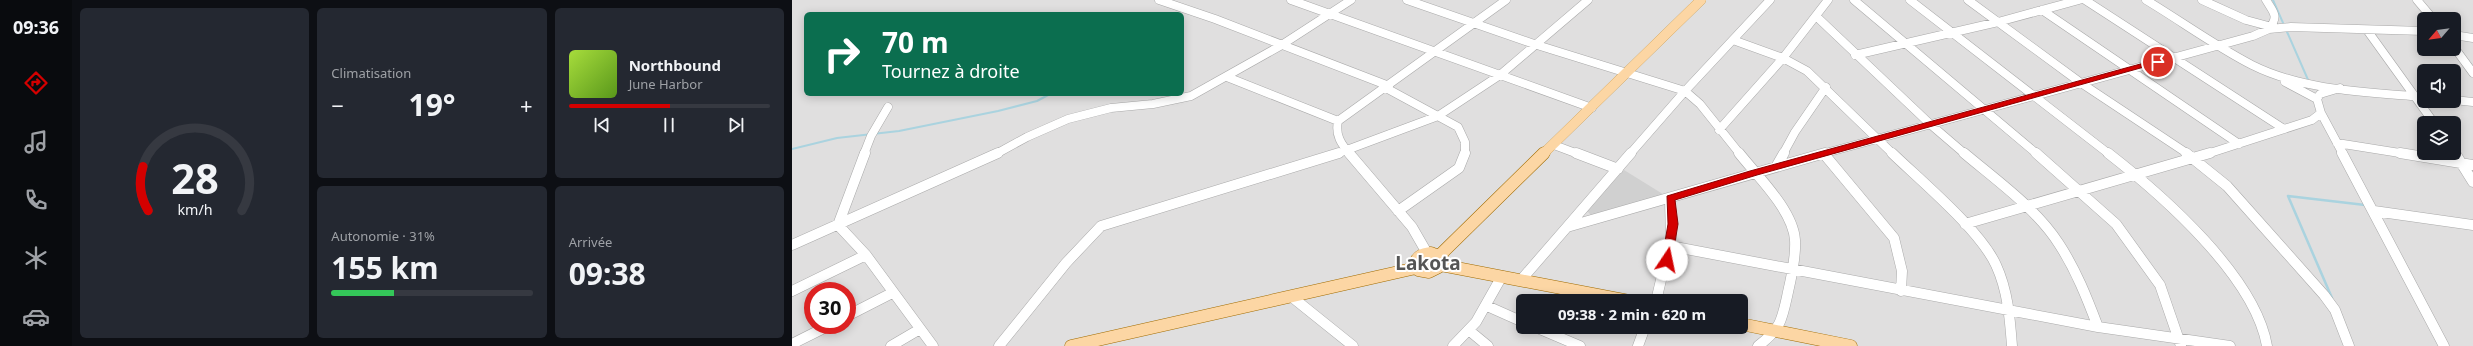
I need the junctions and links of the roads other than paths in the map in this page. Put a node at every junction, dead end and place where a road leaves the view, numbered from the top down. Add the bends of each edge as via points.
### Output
1 (1159, 0) edge
2 (1291, 0) edge
3 (1351, 0) edge
4 (1407, 0) edge
5 (1506, 0) edge
6 (1588, 0) edge
7 (1701, 0) edge
8 (1770, 0) edge
9 (1828, 0) edge
10 (1854, 0) edge
11 (1910, 0) edge
12 (1968, 0) edge
13 (2079, 0) edge
14 (2085, 0) edge
15 (2146, 0) edge
16 (2202, 0) edge
17 (2266, 0) edge
18 (2417, 0) edge
19 (2042, 10) junction
20 (2427, 12) edge
21 (1330, 14) junction
22 (1817, 17) junction
23 (1998, 22) junction
24 (1475, 24) junction
25 (2271, 28) junction
26 (2367, 30) junction
27 (2417, 30) edge
28 (1950, 31) junction
29 (2461, 36) edge
30 (2473, 38) edge
31 (1733, 40) junction
32 (1904, 43) junction
33 (1537, 44) junction
34 (2219, 44) junction
35 (1280, 46) junction
36 (1436, 52) junction
37 (1855, 55) junction
38 (2460, 56) edge
39 (1782, 58) junction
40 (2173, 58) junction
41 (2128, 70) junction
42 (1627, 72) junction
43 (2267, 72) junction
44 (2473, 74) edge
45 (1500, 76) junction
46 (1227, 77) junction
47 (2081, 83) junction
48 (1387, 87) junction
49 (1826, 87) junction
50 (2340, 88) junction
51 (1685, 91) junction
52 (2032, 96) junction
53 (2415, 96) junction
54 (2317, 99) junction
55 (2461, 101) edge
56 (2473, 102) edge
57 (888, 107) dead end
58 (1592, 108) junction
59 (1985, 110) junction
60 (2321, 113) junction
61 (1438, 116) junction
62 (2429, 116) edge
63 (1338, 122) junction
64 (1930, 124) junction
65 (2284, 129) junction
66 (1719, 130) junction
67 (1879, 140) junction
68 (2337, 143) junction
69 (2239, 144) junction
70 (1554, 145) junction
71 (1346, 151) junction
72 (1824, 154) junction
73 (2194, 158) junction
74 (2460, 160) edge
75 (2463, 164) junction
76 (2473, 165) edge
77 (1776, 167) junction
78 (1618, 169) junction
79 (1753, 173) junction
80 (2135, 174) junction
81 (2473, 182) edge
82 (2078, 190) junction
83 (1670, 199) junction
84 (2025, 205) junction
85 (1398, 211) junction
86 (2374, 211) junction
87 (1965, 224) junction
88 (838, 225) junction
89 (2473, 225) edge
90 (1567, 227) junction
91 (792, 244) edge
92 (1670, 246) junction
93 (866, 255) junction
94 (1436, 258) junction
95 (1416, 268) junction
96 (1792, 270) junction
97 (1502, 276) junction
98 (1521, 280) junction
99 (792, 290) edge
100 (1901, 290) junction
101 (892, 293) junction
102 (1593, 294) edge
103 (1658, 294) edge
104 (1292, 297) junction
105 (1487, 306) junction
106 (2009, 310) junction
107 (856, 311) edge
108 (1516, 319) edge
109 (1748, 325) edge
110 (2098, 327) junction
111 (920, 329) junction
112 (1776, 331) junction
113 (1470, 332) junction
114 (812, 334) edge
115 (1552, 334) edge
116 (1642, 334) edge
117 (2180, 342) edge
118 (792, 344) edge
119 (1351, 345) edge
120 (891, 346) edge
121 (933, 346) edge
122 (999, 346) edge
123 (1071, 346) edge
124 (1453, 346) edge
125 (1488, 346) edge
126 (1580, 346) edge
127 (1638, 346) edge
128 (1758, 346) edge
129 (1851, 346) edge
130 (2012, 346) edge
131 (2230, 346) edge
132 (2267, 346) edge
133 (2349, 346) edge
134 (2444, 346) edge

1 - 35 street
2 - 21 street
3 - 21 street
4 - 24 street
5 - 24 street
6 - 33 street
7 - 42 main road
8 - 31 street
9 - 22 street
10 - 32 street
11 - 28 street
12 - 23 street
13 - 19 street
14 - 40 street
15 - 34 street
16 - 25 street
17 - 25 street via 2275,15
18 - 20 street
19 - 23 street
19 - 41 street
21 - 35 street
21 - 36 street
22 - 37 street
22 - 39 street
23 - 28 street
23 - 47 street
24 - 33 street
24 - 36 street
25 - 26 street via 2291,26
25 - 34 street
26 - 27 street via 2385,28
26 - 53 street
28 - 32 street
28 - 52 street
29 - 30 street
31 - 39 street
31 - 51 street
32 - 37 street
32 - 59 street
33 - 42 street
33 - 45 street
34 - 40 street
34 - 43 street
35 - 46 street
35 - 48 street
36 - 45 street
36 - 48 street
37 - 64 street
38 - 44 street
39 - 49 street via 1807,71
39 - 66 street
40 - 41 street
40 - 65 street
41 - 47 street
41 - 69 street
42 - 51 street
42 - 58 main road
43 - 50 street via 2299,82
43 - 54 street
45 - 58 street
45 - 61 street
46 - 63 street
46 - 88 street via 1191,96 1176,100 1111,108 1068,119 987,159
47 - 52 street
47 - 73 street
48 - 61 street
48 - 63 street
49 - 67 street
49 - 77 street via 1795,132
50 - 53 street
50 - 54 street via 2327,90
51 - 66 street via 1700,104
51 - 78 street
52 - 59 street
52 - 80 street
53 - 62 street
54 - 60 street
55 - 56 street
57 - 88 street via 871,136
58 - 70 main road
59 - 64 street
59 - 82 street
60 - 65 street via 2312,120
60 - 68 street
61 - 71 street
61 - 85 street via 1458,127 1465,135 1464,160 1459,168
63 - 71 street via 1338,135
64 - 67 street
64 - 84 street
65 - 69 street
66 - 79 street
67 - 72 street
67 - 87 street
68 - 75 street
68 - 86 street
69 - 73 street
70 - 78 street
70 - 94 main road
71 - 85 street
71 - 122 street via 1101,226 1066,263
72 - 77 street
72 - 100 street via 1894,238 1902,271
73 - 80 street
73 - 133 street via 2227,186 2324,295 2335,310
74 - 75 street
75 - 76 street
75 - 81 street
77 - 79 street
78 - 90 street
79 - 83 street
79 - 96 street via 1784,210 1791,226 1795,240
80 - 82 street
80 - 132 street via 2203,238 2235,279 2253,310
82 - 84 street
82 - 117 street via 2116,224 2160,285
83 - 90 street
83 - 92 street via 1673,224
84 - 87 street
84 - 110 street via 2059,243 2082,284
85 - 94 street
86 - 89 street
86 - 134 street
87 - 106 street via 1996,264
88 - 91 street
88 - 93 street
90 - 98 street
92 - 96 street
92 - 103 street
93 - 99 street
93 - 101 street
94 - 95 main road via 1416,260
94 - 95 main road via 1429,272 1421,272
94 - 97 main road
95 - 104 main road
96 - 100 street
96 - 112 street
97 - 98 main road
97 - 105 street
98 - 102 main road
100 - 106 street
101 - 107 street
101 - 111 street
104 - 119 street
104 - 123 main road
105 - 108 street
105 - 113 street
106 - 110 street
106 - 130 street
109 - 112 main road
110 - 117 street
111 - 120 street
111 - 121 street
112 - 128 street
112 - 129 main road
113 - 124 street
113 - 125 street
114 - 118 street
115 - 126 street
116 - 127 street
117 - 131 street

